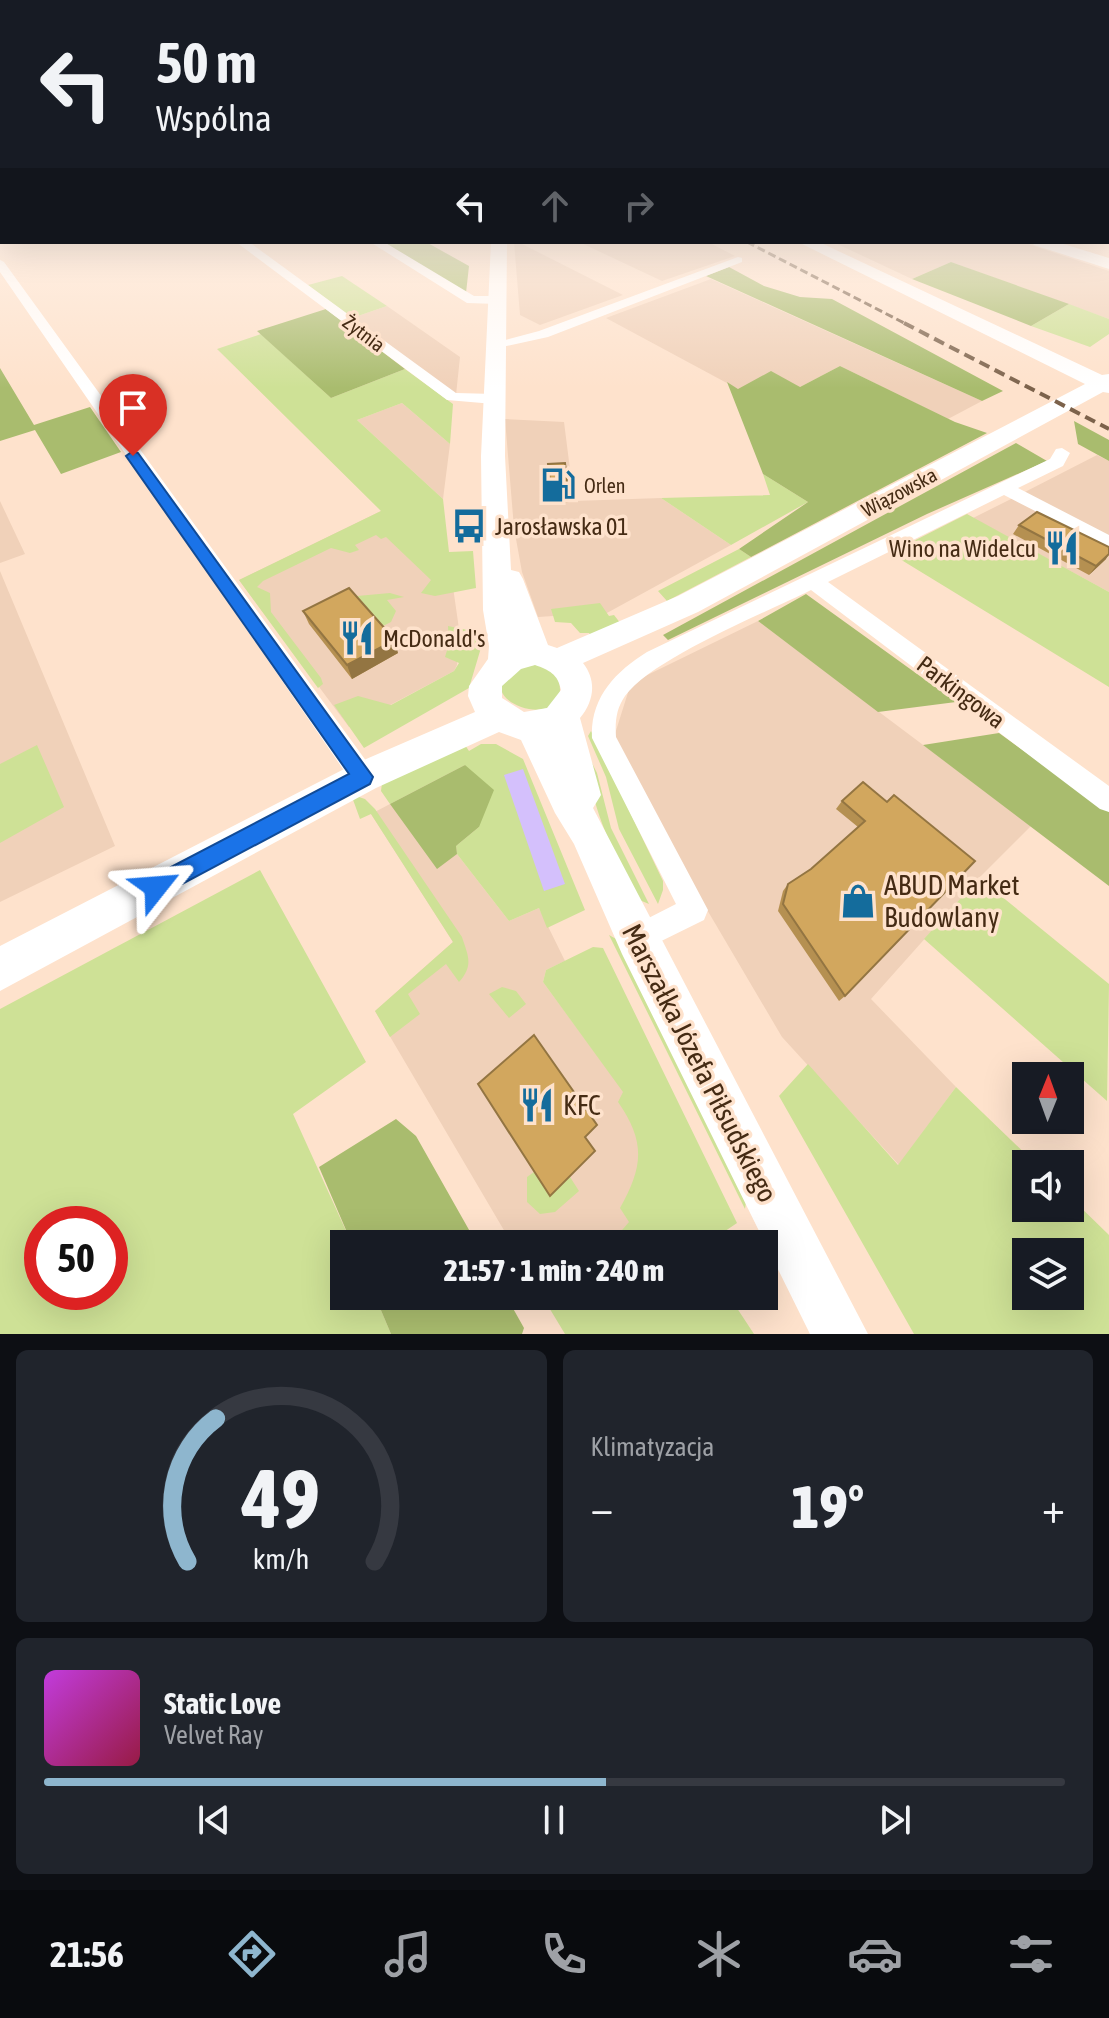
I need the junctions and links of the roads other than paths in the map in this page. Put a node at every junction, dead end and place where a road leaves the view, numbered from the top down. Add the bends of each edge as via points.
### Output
1 (271, 263) edge
2 (411, 263) edge
3 (499, 263) edge
4 (729, 263) edge
5 (843, 263) edge
6 (849, 263) edge
7 (0, 264) edge
8 (870, 274) junction
9 (498, 300) junction
10 (497, 344) junction
11 (1108, 385) edge
12 (494, 399) junction
13 (1062, 453) dead end
14 (1005, 488) junction
15 (496, 529) junction
16 (1109, 543) edge
17 (814, 582) junction
18 (503, 662) junction
19 (557, 665) junction
20 (520, 715) junction
21 (363, 777) junction
22 (1109, 801) edge
23 (637, 939) junction
24 (0, 969) edge
25 (840, 1334) edge

1 - 12 street, Żytnia via 452,397
2 - 9 street via 471,300
3 - 9 main road
4 - 10 street via 543,334
5 - 8 main road
6 - 8 main road
7 - 21 street
8 - 11 main road
9 - 10 main road
10 - 12 main road
11 - 19 main road, Wiązowska via 688,604 593,667
12 - 15 main road
13 - 14 street via 1057,462
14 - 16 street
14 - 17 street
15 - 18 main road
15 - 19 main road via 507,575
17 - 22 street, Parkingowa
17 - 23 street via 655,658 617,687 602,725 604,738 694,910
18 - 19 main road via 518,655
18 - 20 main road via 488,679
19 - 20 main road via 578,694 573,707
20 - 21 main road
20 - 23 main road, Marszałka Józefa Piłsudskiego via 588,832
21 - 24 main road
23 - 25 main road, Marszałka Józefa Piłsudskiego

